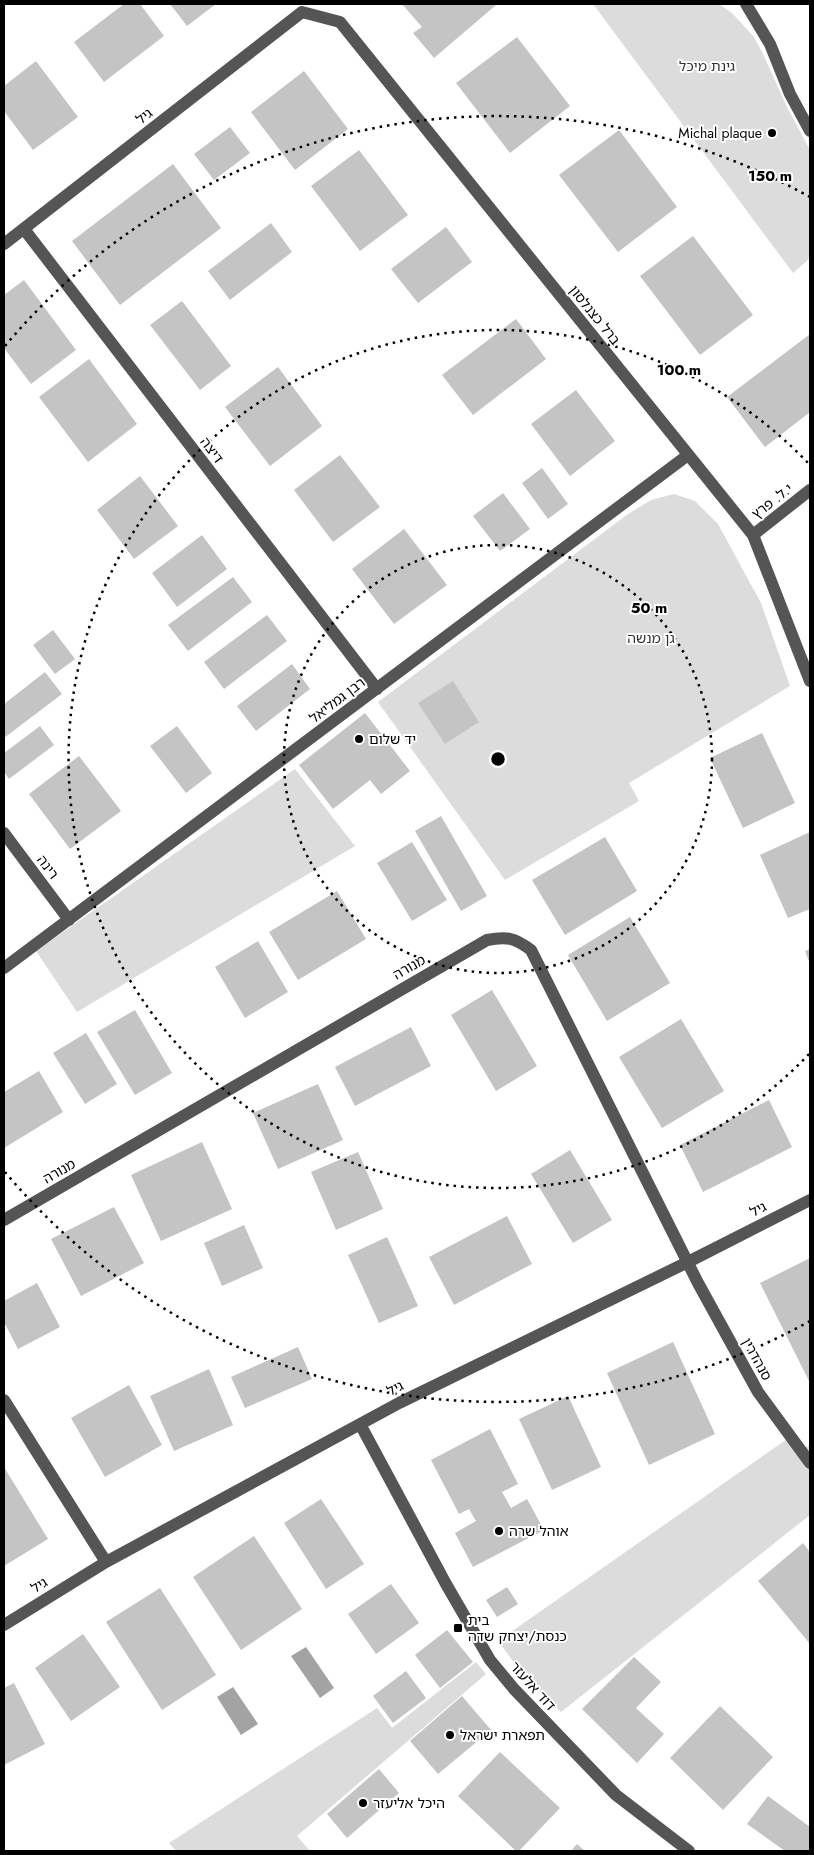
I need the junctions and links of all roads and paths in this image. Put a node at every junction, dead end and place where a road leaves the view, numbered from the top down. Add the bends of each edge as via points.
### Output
1 (746, 4) edge
2 (302, 12) joint
3 (810, 131) edge
4 (24, 229) junction
5 (4, 244) edge
6 (688, 455) junction
7 (810, 490) edge
8 (753, 535) junction
9 (810, 682) edge
10 (377, 689) junction
11 (4, 833) edge
12 (69, 920) junction
13 (4, 968) edge
14 (810, 1200) edge
15 (4, 1220) edge
16 (688, 1262) junction
17 (4, 1400) edge
18 (360, 1424) junction
19 (810, 1463) edge
20 (106, 1562) junction
21 (4, 1625) edge
22 (689, 1851) edge

1 - 3 street via 770,44 790,94
2 - 4 street, גיל
2 - 6 street, ברל כצנלסון via 340,22
4 - 5 street, גיל
4 - 10 street, דיצה
6 - 8 street, ברל כצנלסון
6 - 10 street, רבן גמליאל
7 - 8 street, י.ל. פרץ
8 - 9 street, ברל כצנלסון
10 - 12 street, רבן גמליאל
11 - 12 street, רינה
12 - 13 street, רבן גמליאל
14 - 16 street, גיל
15 - 16 street, מנורה via 486,940 499,937 516,939 532,950
16 - 18 street, גיל
16 - 19 street, סנהדרין via 758,1392
17 - 20 street
18 - 20 street, גיל
18 - 22 street, דוד אלעזר via 490,1660 616,1794
20 - 21 street, גיל

